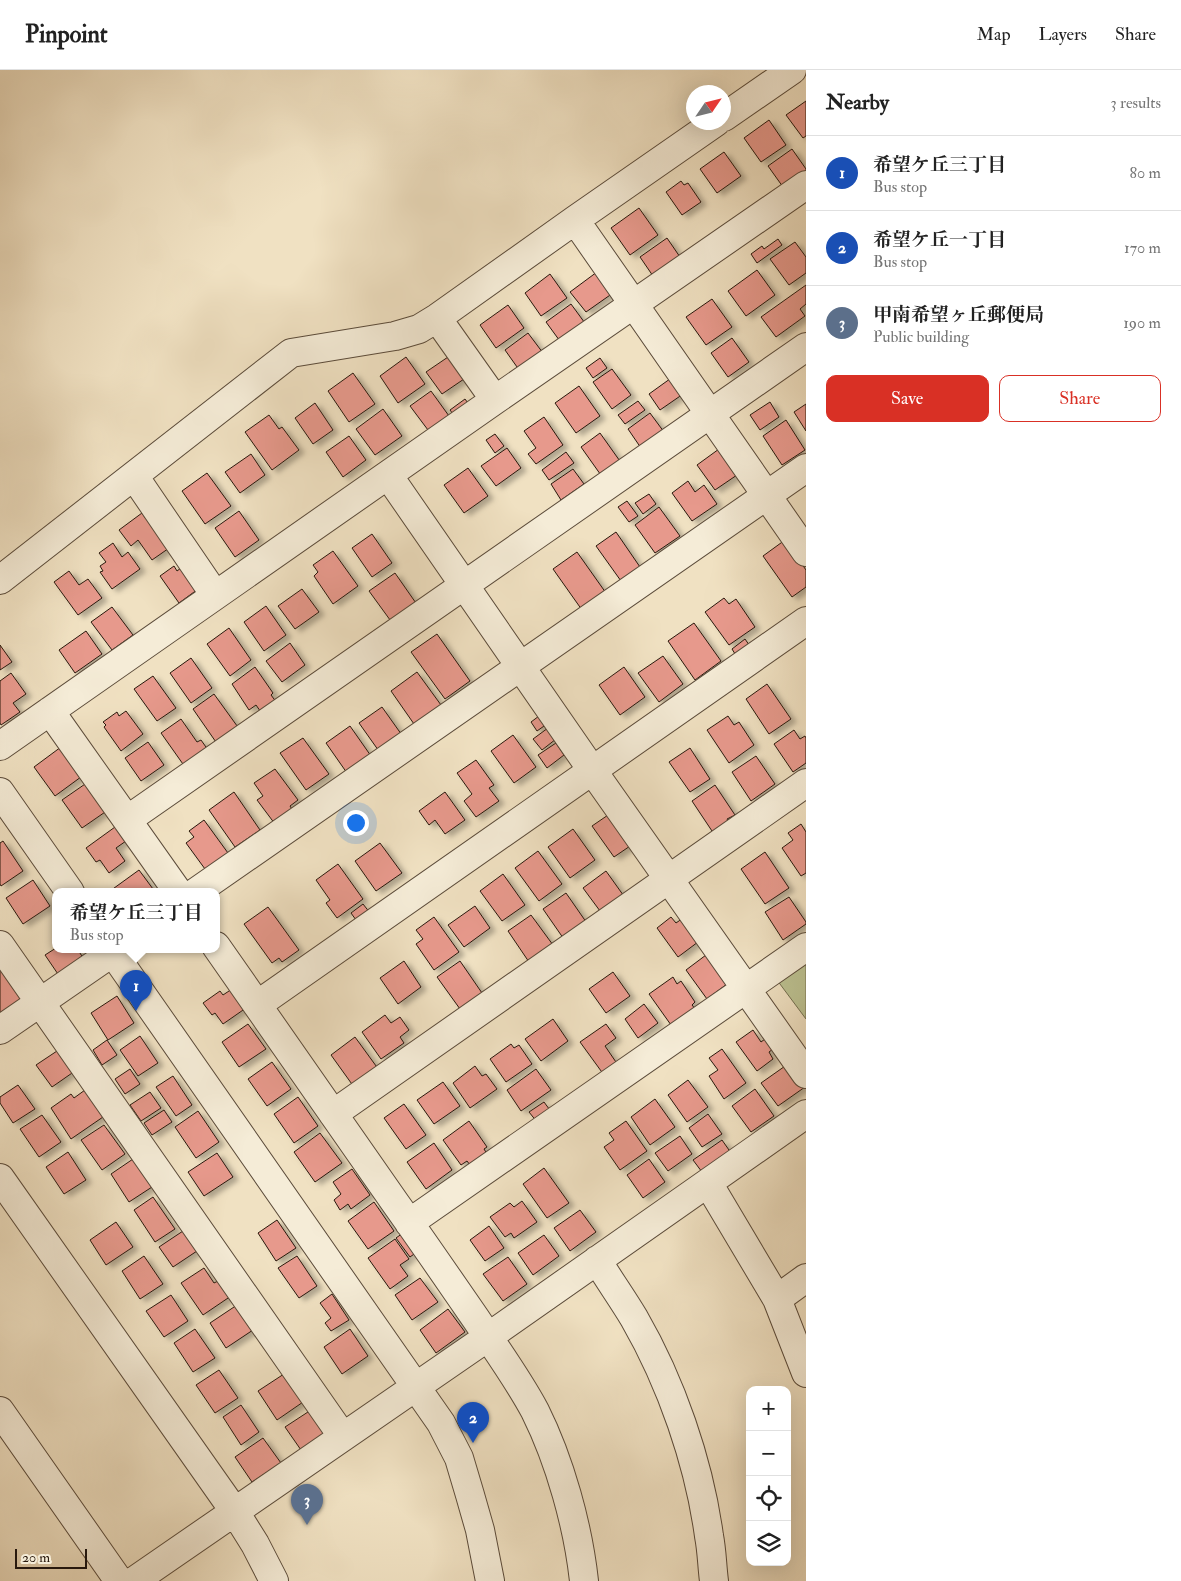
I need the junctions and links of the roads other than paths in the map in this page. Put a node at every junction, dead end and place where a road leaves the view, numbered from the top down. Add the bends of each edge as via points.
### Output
1 (792, 70) edge
2 (731, 112) edge
3 (704, 130) edge
4 (806, 185) edge
5 (575, 220) junction
6 (633, 305) junction
7 (437, 318) junction
8 (806, 347) edge
9 (495, 400) junction
10 (710, 414) junction
11 (806, 468) edge
12 (388, 475) junction
13 (134, 476) junction
14 (767, 496) junction
15 (806, 552) edge
16 (0, 580) edge
17 (464, 585) junction
18 (215, 595) junction
19 (806, 621) edge
20 (520, 667) junction
21 (50, 711) junction
22 (0, 746) edge
23 (592, 770) junction
24 (806, 783) edge
25 (0, 792) edge
26 (127, 820) junction
27 (668, 879) junction
28 (67, 888) edge
29 (175, 888) edge
30 (202, 888) edge
31 (0, 945) edge
32 (806, 947) edge
33 (220, 952) edge
34 (110, 953) edge
35 (114, 953) edge
36 (745, 989) junction
37 (40, 1003) junction
38 (257, 1005) junction
39 (0, 1030) edge
40 (806, 1074) edge
41 (333, 1114) junction
42 (806, 1114) edge
43 (0, 1179) edge
44 (708, 1183) junction
45 (409, 1223) junction
46 (597, 1260) junction
47 (806, 1278) edge
48 (777, 1299) junction
49 (488, 1337) junction
50 (806, 1373) edge
51 (416, 1387) junction
52 (0, 1411) edge
53 (343, 1437) junction
54 (235, 1512) junction
55 (119, 1581) edge
56 (134, 1581) edge
57 (274, 1581) edge
58 (490, 1581) edge
59 (584, 1581) edge
60 (714, 1581) edge

1 - 2 street
3 - 5 street
4 - 6 street
5 - 6 street
5 - 7 street
6 - 9 street
6 - 10 street
7 - 9 street
7 - 13 street via 419,329 395,336 291,353
8 - 10 street
9 - 12 street
10 - 14 street
10 - 17 street
11 - 14 street
12 - 17 street
12 - 18 street
13 - 16 street
13 - 18 street
14 - 15 street
14 - 20 street
17 - 20 street
17 - 26 street
18 - 21 street
19 - 23 street
20 - 23 street
20 - 30 street
21 - 22 street
21 - 26 street
23 - 27 street
23 - 38 street
24 - 27 street
25 - 28 street
26 - 29 street
27 - 36 street
27 - 41 street
31 - 37 street
32 - 36 street
33 - 38 street
34 - 37 street
35 - 51 street
36 - 40 street
36 - 45 street
37 - 39 street
37 - 53 street
38 - 41 street
41 - 45 street
42 - 44 street
43 - 54 street
44 - 46 street
44 - 48 street
45 - 49 street
46 - 49 street
46 - 60 street via 634,1319 674,1405 700,1490
47 - 48 street
48 - 50 street
49 - 51 street
49 - 59 street via 521,1387 546,1437 574,1521
51 - 53 street
51 - 58 street via 441,1423 459,1458 480,1530
52 - 55 street
53 - 54 street
54 - 56 street
54 - 57 street

